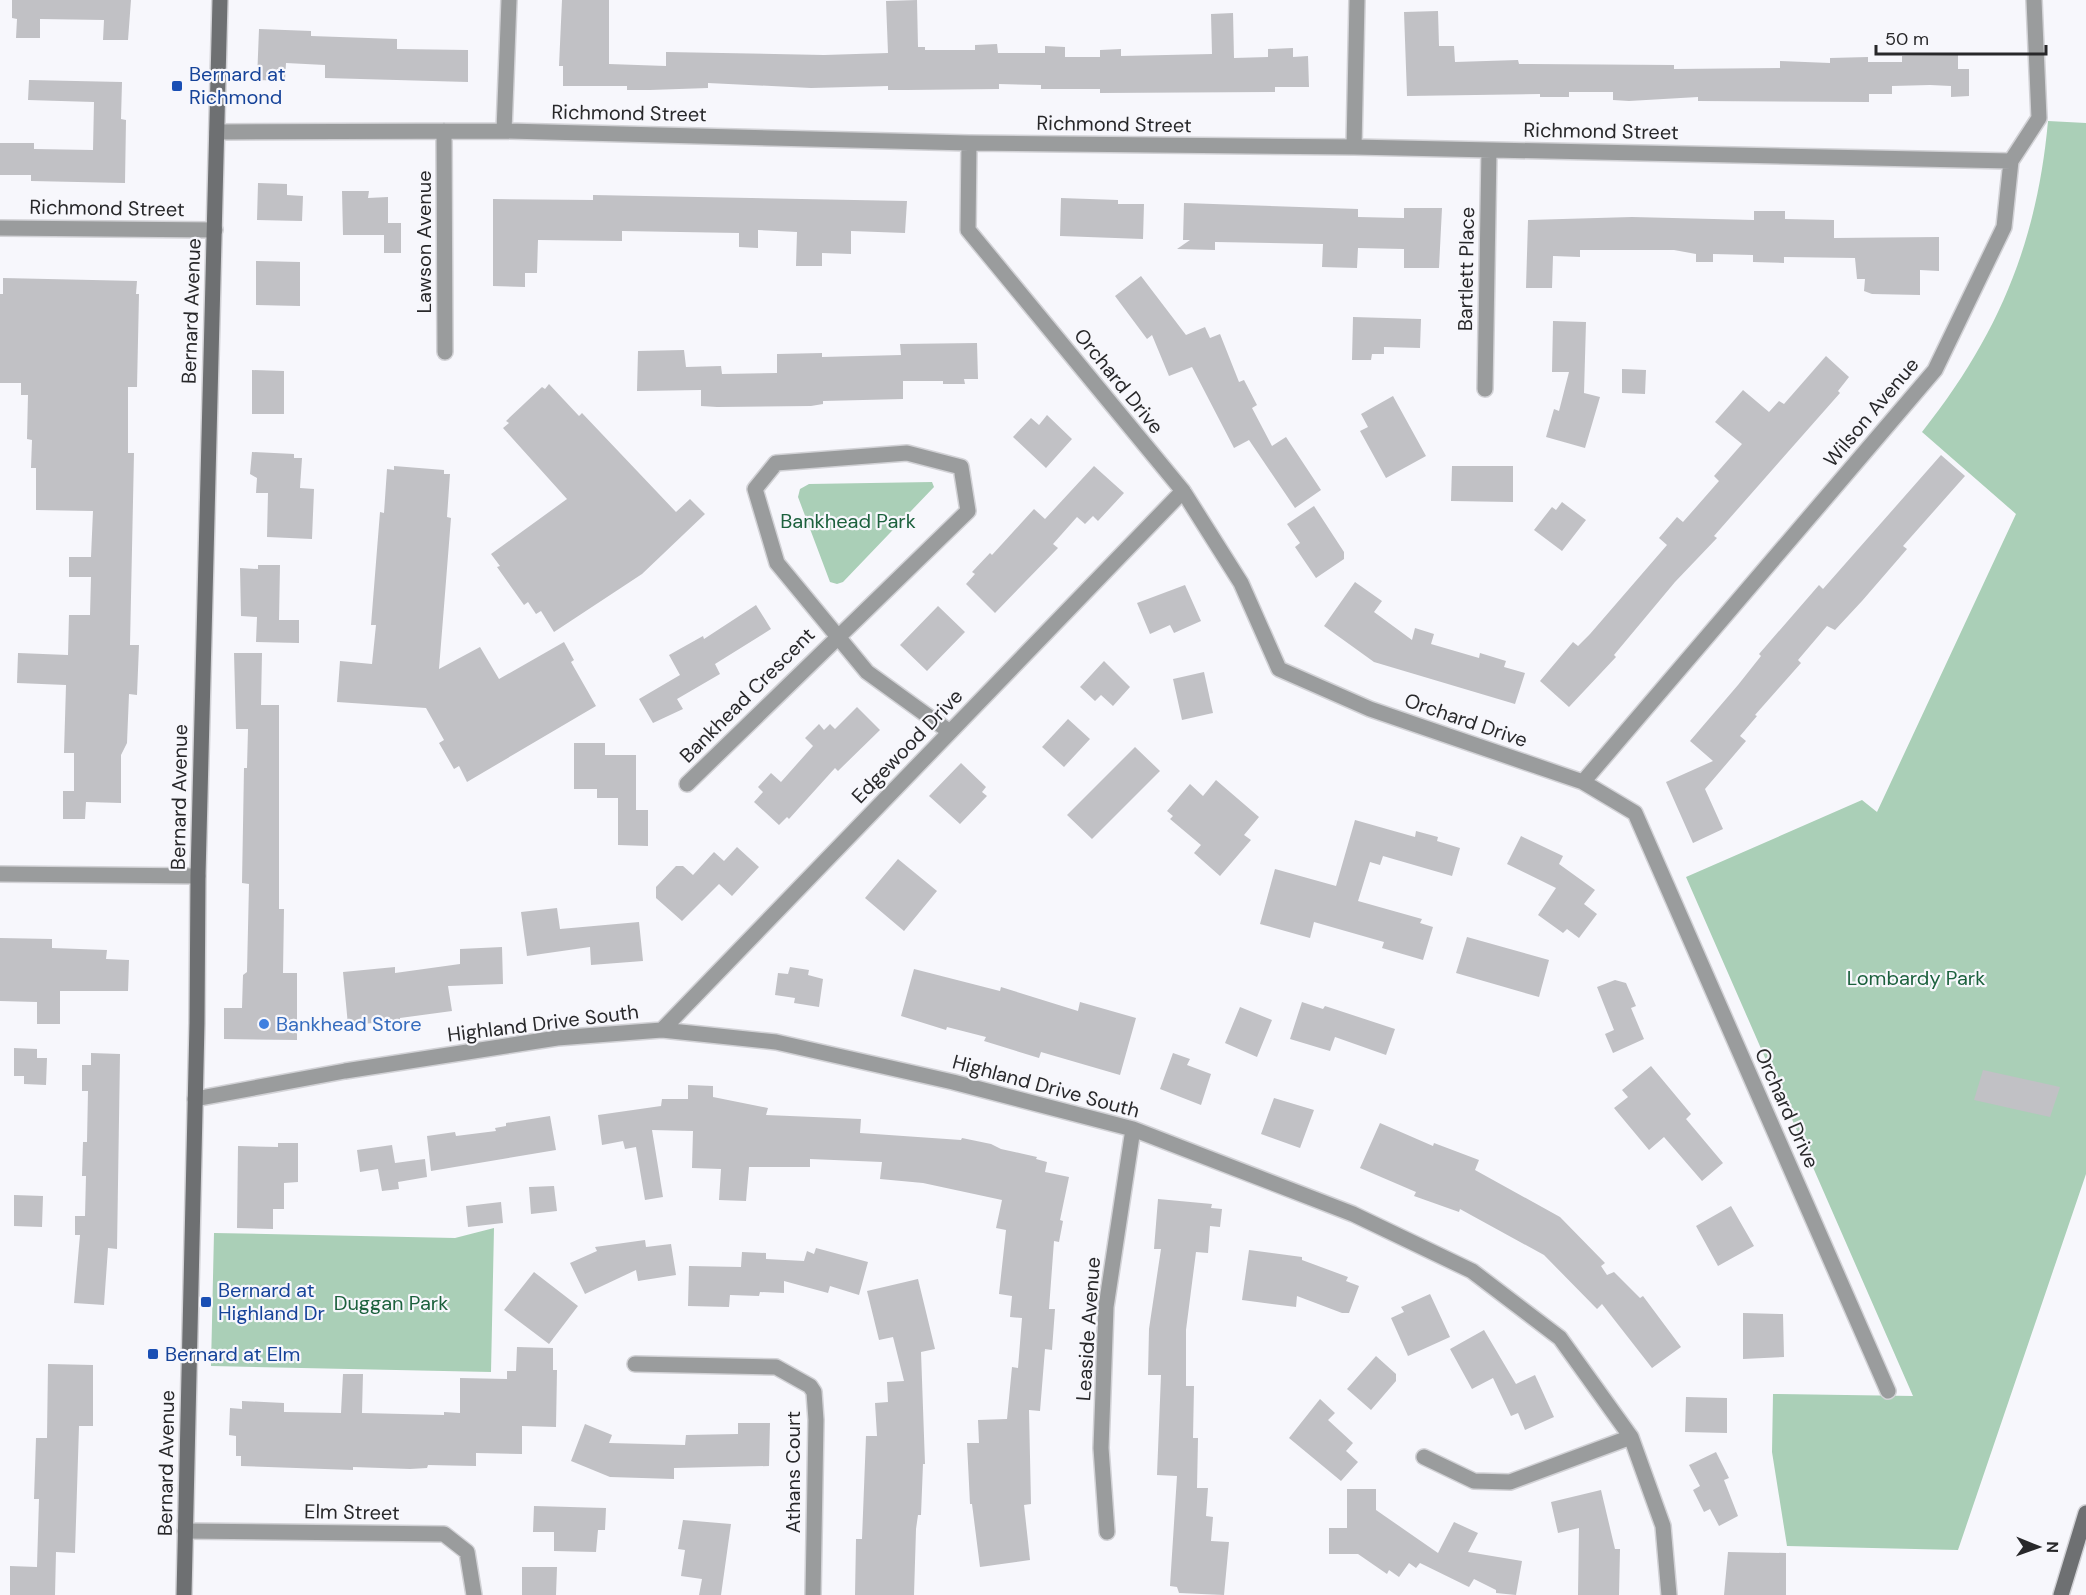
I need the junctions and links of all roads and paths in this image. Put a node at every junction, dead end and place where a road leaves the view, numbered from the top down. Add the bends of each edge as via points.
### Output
1 (220, 0) edge
2 (508, 0) edge
3 (1357, 0) edge
4 (2034, 0) edge
5 (444, 131) junction
6 (504, 131) junction
7 (217, 132) junction
8 (969, 143) junction
9 (1354, 147) junction
10 (1489, 150) junction
11 (2011, 161) junction
12 (0, 228) edge
13 (214, 230) junction
14 (446, 352) dead end
15 (1485, 389) dead end
16 (1183, 491) junction
17 (837, 636) junction
18 (950, 732) junction
19 (1583, 782) junction
20 (687, 784) dead end
21 (0, 874) edge
22 (198, 876) junction
23 (662, 1030) junction
24 (195, 1099) junction
25 (1132, 1129) junction
26 (635, 1364) dead end
27 (1888, 1391) dead end
28 (1631, 1437) junction
29 (1424, 1457) dead end
30 (2086, 1513) edge
31 (185, 1531) junction
32 (1107, 1532) dead end
33 (184, 1595) edge
34 (474, 1595) edge
35 (813, 1595) edge
36 (1669, 1595) edge
37 (2061, 1595) edge

1 - 7 street, Bernard Avenue
2 - 6 street
3 - 9 street
4 - 11 street, Wilson Avenue via 2039,118
5 - 6 street, Richmond Street
5 - 7 street, Richmond Street
5 - 14 street, Lawson Avenue
6 - 8 street, Richmond Street
7 - 13 street, Bernard Avenue
8 - 9 street, Richmond Street
8 - 16 street, Orchard Drive via 968,230
9 - 10 street, Richmond Street
10 - 11 street, Richmond Street
10 - 15 street, Bartlett Place
11 - 19 street, Wilson Avenue via 2004,227 1935,370
12 - 13 street, Richmond Street
13 - 22 street, Bernard Avenue
16 - 18 street, Edgewood Drive
16 - 19 street, Orchard Drive via 1241,583 1279,669 1370,709
17 - 17 street, Bankhead Crescent via 777,563 755,489 776,463 907,453 961,466 968,511
17 - 18 street, Bankhead Crescent via 867,672
17 - 20 street, Bankhead Crescent
18 - 23 street, Edgewood Drive
19 - 27 street, Orchard Drive via 1635,813
21 - 22 street
22 - 24 street, Bernard Avenue
23 - 24 street, Highland Drive South via 557,1038
23 - 25 street, Highland Drive South via 776,1042 953,1082
24 - 31 street, Bernard Avenue
25 - 28 street, Highland Drive South via 1353,1215 1472,1272 1560,1338
25 - 32 street, Leaside Avenue via 1106,1307 1101,1448
26 - 35 street, Athans Court via 776,1367 810,1386 816,1420
28 - 29 street via 1510,1482 1474,1481
28 - 36 street, Highland Drive South via 1664,1526
30 - 37 street
31 - 33 street, Bernard Avenue
31 - 34 street, Elm Street via 444,1534 467,1552

